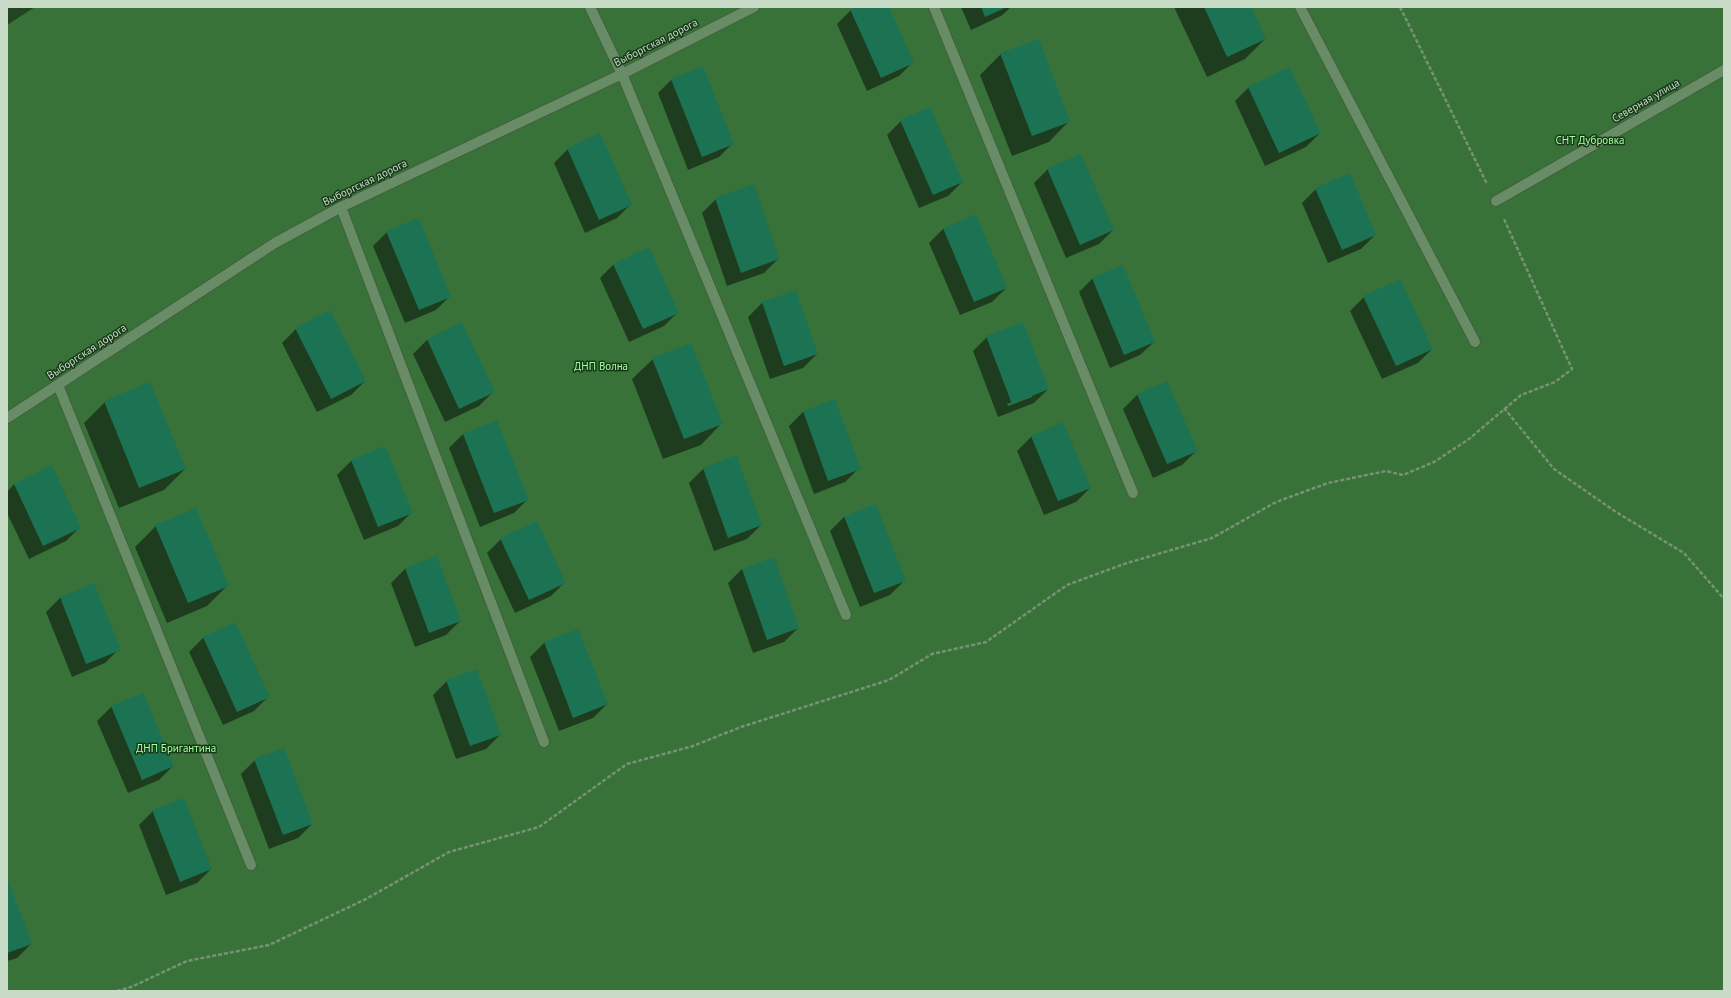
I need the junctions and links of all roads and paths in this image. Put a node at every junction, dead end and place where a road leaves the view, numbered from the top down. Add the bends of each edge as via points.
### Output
1 (590, 7) edge
2 (754, 7) edge
3 (934, 7) edge
4 (1300, 7) edge
5 (1400, 7) edge
6 (1724, 70) edge
7 (622, 74) junction
8 (1496, 201) junction
9 (341, 207) junction
10 (1475, 342) dead end
11 (58, 386) junction
12 (1504, 408) junction
13 (7, 418) edge
14 (1133, 493) dead end
15 (1724, 598) edge
16 (846, 616) dead end
17 (544, 742) dead end
18 (251, 865) dead end
19 (117, 991) edge

1 - 7 street
2 - 7 street, Выборгская дорога
3 - 14 street
4 - 10 street
5 - 8 path
6 - 8 street, Северная улица
7 - 9 street, Выборгская дорога
7 - 16 street
8 - 12 path via 1572,369 1555,382 1521,395
9 - 11 street, Выборгская дорога via 275,243
9 - 17 street
11 - 13 street, Выборгская дорога
11 - 18 street
12 - 15 path via 1554,469 1616,512 1684,554
12 - 19 path via 1469,439 1434,462 1403,475 1386,471 1328,483 1276,502 1212,538 1124,564 1068,585 986,642 932,654 888,680 741,726 693,746 627,764 539,827 449,852 366,899 269,944 187,961

